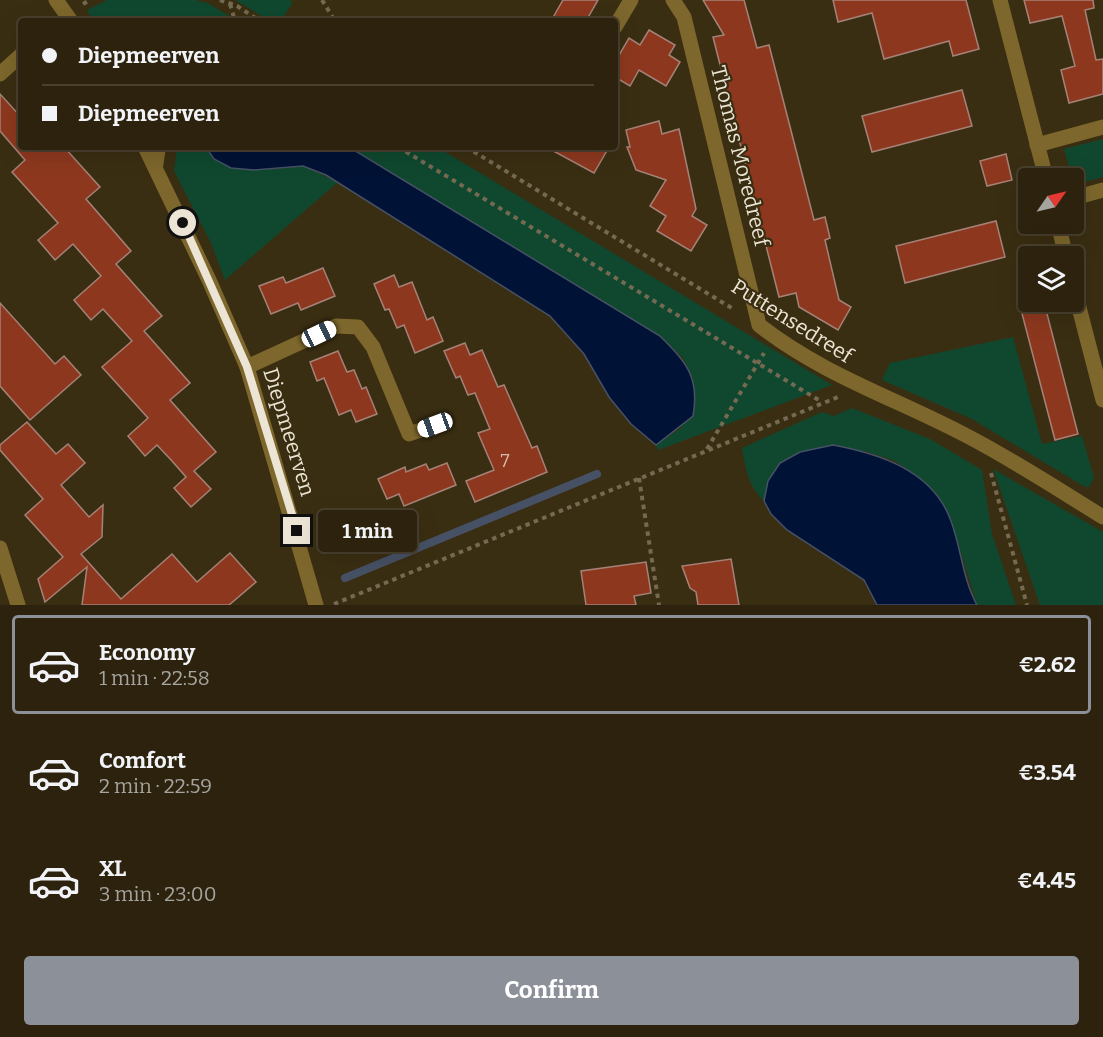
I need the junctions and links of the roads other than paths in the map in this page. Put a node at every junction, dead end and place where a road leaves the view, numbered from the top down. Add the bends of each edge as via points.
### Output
1 (56, 0) edge
2 (631, 0) edge
3 (673, 0) edge
4 (1000, 0) edge
5 (65, 18) edge
6 (618, 22) edge
7 (18, 58) edge
8 (0, 74) edge
9 (1103, 128) edge
10 (1038, 145) junction
11 (147, 150) edge
12 (159, 150) edge
13 (156, 167) junction
14 (1044, 168) edge
15 (1103, 190) edge
16 (1084, 195) edge
17 (1080, 312) edge
18 (759, 325) joint
19 (247, 367) junction
20 (1103, 400) edge
21 (435, 425) dead end
22 (1103, 517) edge
23 (0, 548) edge
24 (18, 605) edge
25 (316, 605) edge

1 - 5 street
2 - 6 street
3 - 18 street, Thomas Moredreef via 684,17
4 - 10 street
7 - 8 street
9 - 10 street
10 - 14 street
11 - 13 street, Diepmeerven
12 - 13 lane
13 - 19 street, Diepmeerven
15 - 16 street
17 - 20 street
18 - 22 street, Puttensedreef via 861,388 984,446
19 - 21 street via 336,326 358,327 373,347 409,434
19 - 25 street, Diepmeerven
23 - 24 street

